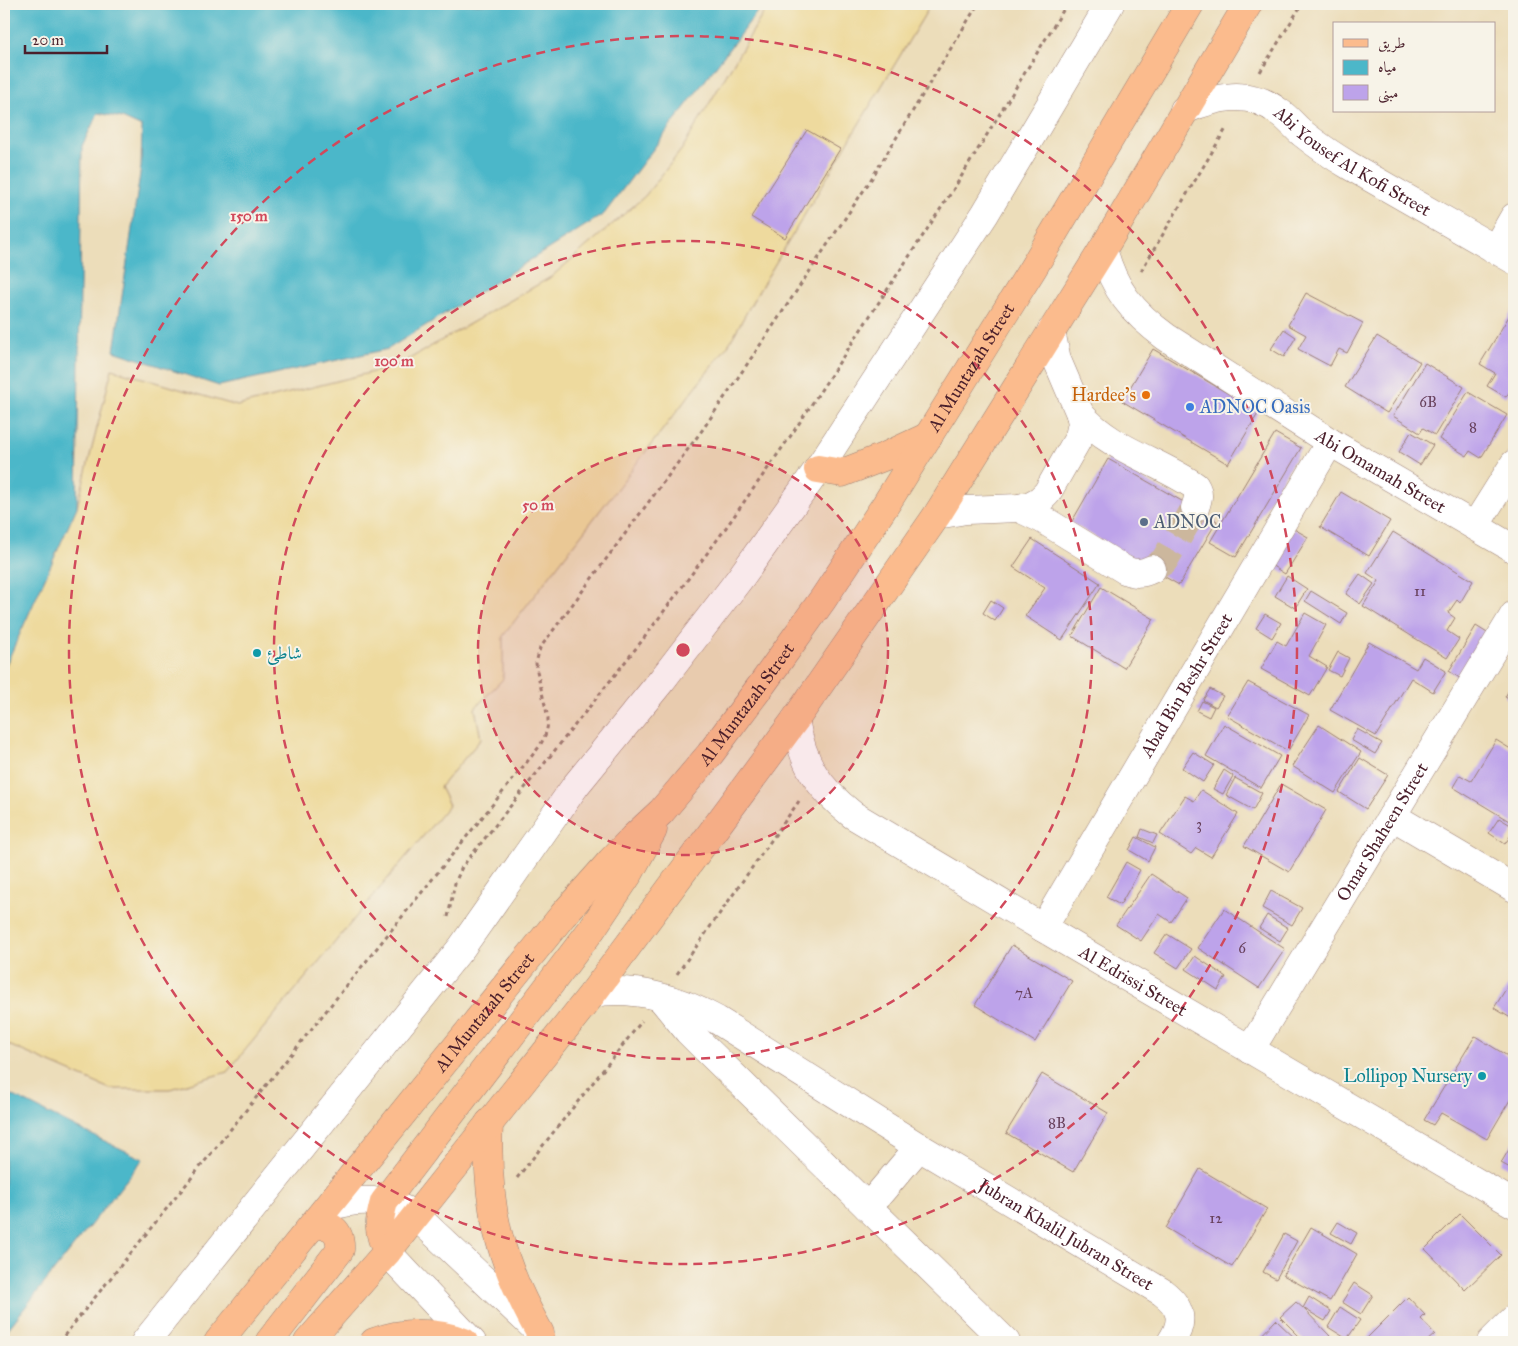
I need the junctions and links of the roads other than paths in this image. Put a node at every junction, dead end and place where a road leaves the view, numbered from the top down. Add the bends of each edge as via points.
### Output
1 (1110, 4) edge
2 (1190, 4) edge
3 (1248, 4) edge
4 (1184, 110) junction
5 (1514, 217) edge
6 (1103, 248) junction
7 (1505, 255) edge
8 (1051, 331) junction
9 (1080, 414) junction
10 (929, 436) junction
11 (1330, 442) junction
12 (1514, 464) edge
13 (818, 469) junction
14 (1019, 508) junction
15 (1195, 508) tunnel mouth
16 (937, 515) junction
17 (1475, 526) junction
18 (1514, 550) edge
19 (1152, 569) tunnel mouth
20 (1514, 615) edge
21 (795, 720) junction
22 (661, 812) junction
23 (1392, 816) junction
24 (1514, 888) edge
25 (1043, 928) junction
26 (593, 993) junction
27 (660, 998) junction
28 (1250, 1050) junction
29 (488, 1123) junction
30 (919, 1146) junction
31 (384, 1202) junction
32 (1514, 1204) edge
33 (868, 1207) junction
34 (416, 1216) junction
35 (320, 1217) junction
36 (387, 1252) junction
37 (1514, 1319) edge
38 (544, 1337) edge
39 (145, 1342) edge
40 (218, 1342) edge
41 (269, 1342) edge
42 (308, 1342) edge
43 (374, 1342) edge
44 (464, 1342) edge
45 (472, 1342) edge
46 (1006, 1342) edge
47 (1171, 1342) edge
48 (1491, 1342) edge

1 - 13 street via 985,214
2 - 10 main road, Al Muntazah Street
3 - 4 main road
4 - 6 main road
4 - 7 street, Abi Yousef Al Kofi Street via 1225,97 1245,97 1264,102 1342,161
5 - 7 street
6 - 8 main road
6 - 11 street, Abi Omamah Street via 1118,289 1148,324
8 - 9 street via 1057,360
8 - 16 main road
9 - 14 street via 1079,437 1047,493 1031,505
9 - 15 street via 1109,440 1195,486 1198,498
10 - 13 main road via 842,473
10 - 22 main road, Al Muntazah Street via 823,599 764,682
11 - 17 street, Abi Omamah Street
11 - 25 street, Abad Bin Beshr Street
12 - 17 street
13 - 39 street via 736,584 576,785 462,946
14 - 16 street via 966,510
14 - 19 street via 1124,570 1138,573
16 - 21 main road
17 - 18 street, Abi Omamah Street
20 - 23 street, Omar Shaheen Street
21 - 25 street, Al Edrissi Street via 807,764 834,801
21 - 26 main road
22 - 31 main road via 630,872 592,929
22 - 35 main road, Al Muntazah Street via 616,855 563,915
23 - 24 street
23 - 28 street, Omar Shaheen Street
25 - 28 street, Al Edrissi Street
26 - 27 street, Jubran Khalil Jubran Street via 626,991
26 - 29 main road
27 - 30 street, Jubran Khalil Jubran Street via 704,1013
27 - 33 street via 688,1031
28 - 32 street, Al Edrissi Street
29 - 34 main road
29 - 38 main road via 488,1166 499,1242 523,1303
30 - 33 street
30 - 47 street, Jubran Khalil Jubran Street via 1173,1300 1179,1312 1180,1325
31 - 34 street
31 - 35 street via 346,1202
31 - 36 main road via 379,1219 380,1236
33 - 46 street
34 - 36 main road
34 - 38 street
35 - 40 main road, Al Muntazah Street
35 - 41 main road via 320,1224 336,1233 340,1250
36 - 42 main road
36 - 45 street
37 - 48 street
43 - 44 main road via 407,1334

